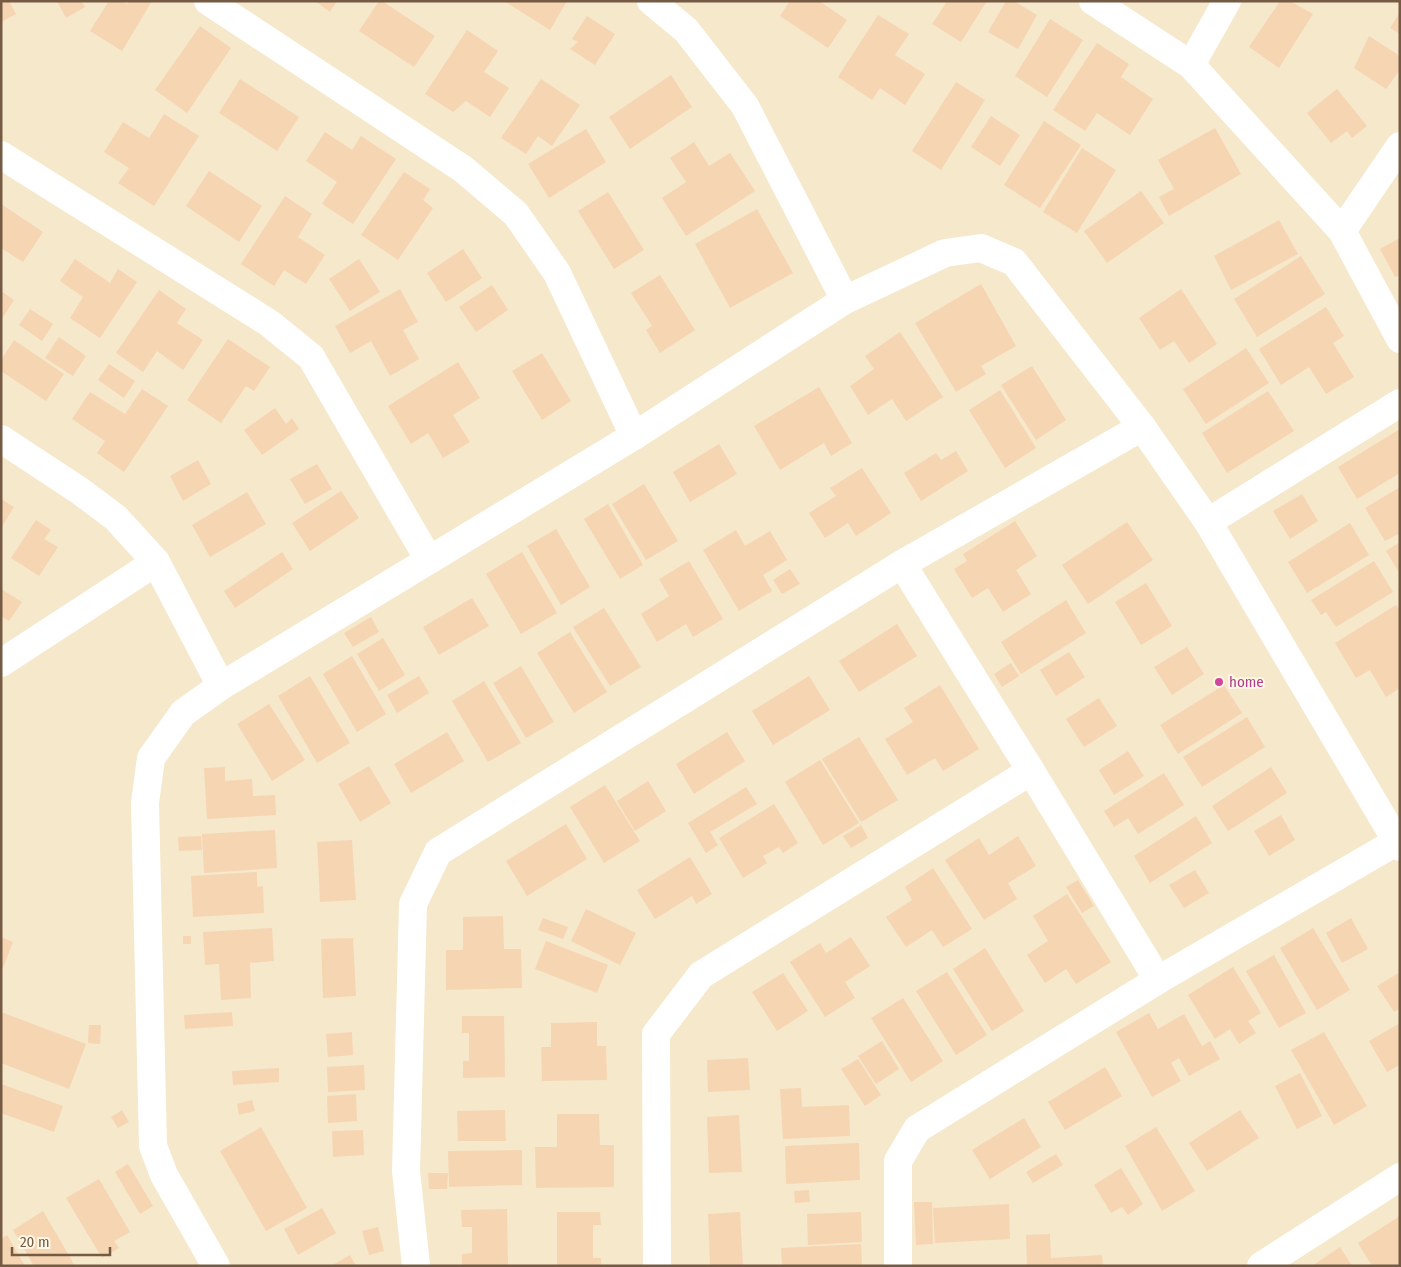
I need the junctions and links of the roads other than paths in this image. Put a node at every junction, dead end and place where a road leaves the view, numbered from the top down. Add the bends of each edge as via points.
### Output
1 (208, 1) edge
2 (651, 1) edge
3 (1093, 1) edge
4 (1227, 1) edge
5 (1191, 65) junction
6 (1400, 146) edge
7 (1, 155) edge
8 (1342, 230) junction
9 (845, 300) junction
10 (1400, 338) edge
11 (1400, 402) edge
12 (1142, 427) junction
13 (634, 436) junction
14 (1, 439) edge
15 (1208, 522) junction
16 (429, 560) junction
17 (156, 562) junction
18 (902, 564) junction
19 (1, 663) edge
20 (221, 686) junction
21 (1031, 771) junction
22 (1398, 844) edge
23 (1158, 980) junction
24 (1400, 1178) edge
25 (211, 1264) edge
26 (416, 1266) edge
27 (657, 1266) edge
28 (898, 1266) edge
29 (1262, 1266) edge

1 - 13 street via 463,169 516,214 556,273
2 - 9 street via 686,30 746,106
3 - 5 street
4 - 5 street
5 - 8 street
6 - 8 street
7 - 16 street via 268,323 311,357
8 - 10 street
9 - 12 street via 945,253 981,248 1006,258 1014,262
9 - 13 street
11 - 15 street
12 - 15 street
12 - 18 street
13 - 16 street
14 - 17 street via 116,518
15 - 22 street
16 - 20 street
17 - 19 street
17 - 20 street
18 - 21 street
18 - 26 street via 438,852 412,904 406,1171
20 - 25 street via 182,713 151,758 145,803 153,1146 164,1175
21 - 23 street
21 - 27 street via 701,975 656,1034
22 - 23 street
23 - 28 street via 917,1128 898,1161
24 - 29 street

